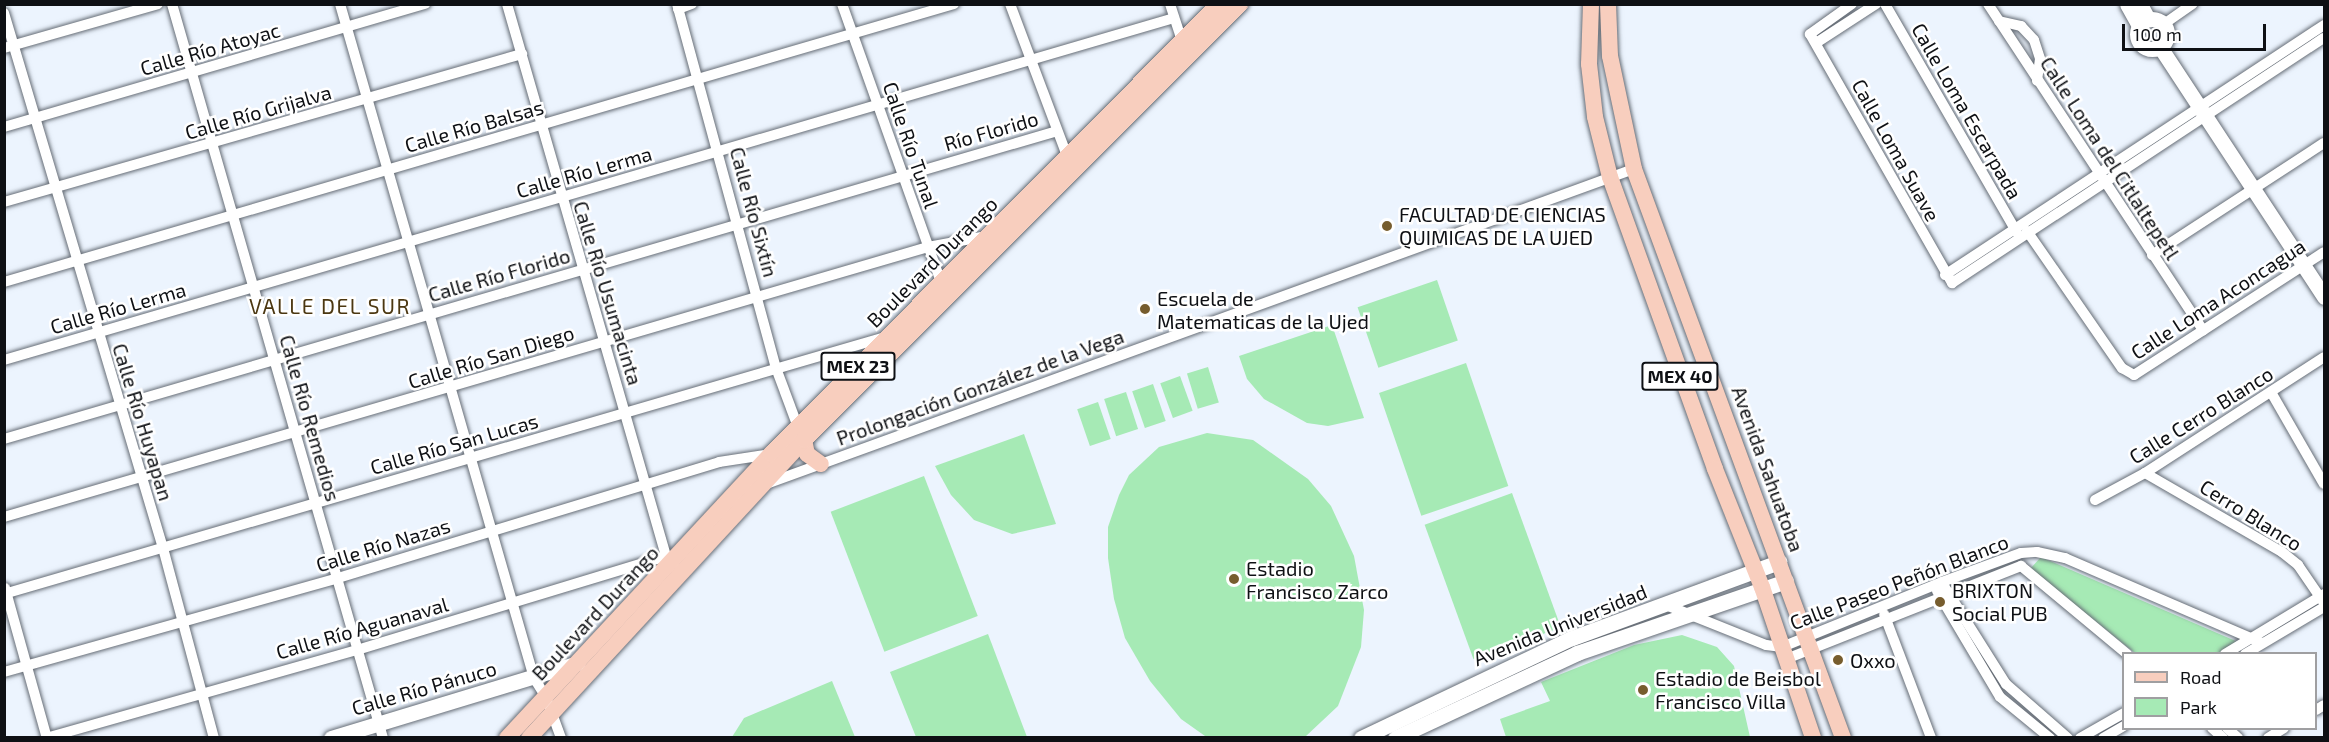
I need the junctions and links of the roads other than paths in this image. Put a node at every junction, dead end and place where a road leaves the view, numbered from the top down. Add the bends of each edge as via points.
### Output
1 (158, 4) edge
2 (172, 4) edge
3 (340, 4) edge
4 (425, 4) edge
5 (507, 4) edge
6 (692, 4) edge
7 (842, 4) edge
8 (954, 4) edge
9 (1010, 4) edge
10 (1170, 4) edge
11 (1219, 4) edge
12 (1240, 4) edge
13 (1608, 4) edge
14 (1852, 4) edge
15 (1876, 4) edge
16 (1885, 4) edge
17 (1988, 4) edge
18 (2127, 4) edge
19 (2140, 4) edge
20 (2193, 4) edge
21 (1590, 6) edge
22 (677, 7) edge
23 (4, 13) edge
24 (1174, 18) junction
25 (1999, 21) junction
26 (2143, 22) junction
27 (2164, 24) junction
28 (2325, 25) edge
29 (347, 28) junction
30 (854, 35) junction
31 (2325, 38) edge
32 (1815, 43) junction
33 (10, 46) edge
34 (2160, 47) junction
35 (1185, 49) junction
36 (522, 54) junction
37 (1029, 59) junction
38 (193, 72) junction
39 (699, 80) junction
40 (2037, 81) junction
41 (367, 100) junction
42 (878, 105) junction
43 (2201, 111) junction
44 (37, 118) junction
45 (541, 126) junction
46 (4, 127) edge
47 (1057, 131) junction
48 (2325, 143) edge
49 (212, 144) junction
50 (719, 152) junction
51 (1070, 164) junction
52 (1634, 169) junction
53 (387, 171) junction
54 (900, 176) junction
55 (1610, 177) junction
56 (2100, 178) junction
57 (57, 187) junction
58 (2253, 190) junction
59 (561, 198) junction
60 (4, 202) edge
61 (233, 216) junction
62 (738, 224) junction
63 (2020, 231) junction
64 (988, 236) junction
65 (409, 243) junction
66 (928, 247) junction
67 (2325, 252) edge
68 (2152, 255) junction
69 (78, 261) junction
70 (2305, 265) junction
71 (584, 269) junction
72 (4, 282) edge
73 (254, 288) junction
74 (944, 290) junction
75 (758, 296) junction
76 (2325, 297) edge
77 (430, 314) junction
78 (913, 330) junction
79 (2203, 330) junction
80 (98, 333) junction
81 (888, 336) junction
82 (605, 341) junction
83 (2325, 357) edge
84 (4, 360) edge
85 (274, 360) junction
86 (776, 368) junction
87 (2130, 374) joint
88 (450, 388) junction
89 (2271, 392) junction
90 (119, 405) junction
91 (625, 412) junction
92 (296, 432) junction
93 (801, 434) junction
94 (4, 439) edge
95 (771, 454) junction
96 (471, 459) junction
97 (821, 464) junction
98 (2145, 473) junction
99 (140, 478) junction
100 (2325, 484) edge
101 (752, 485) junction
102 (647, 486) junction
103 (2095, 500) dead end
104 (316, 503) junction
105 (4, 517) edge
106 (492, 531) junction
107 (163, 548) junction
108 (2021, 553) junction
109 (1779, 562) junction
110 (674, 563) junction
111 (2020, 566) junction
112 (1756, 571) junction
113 (338, 578) junction
114 (1786, 580) junction
115 (1762, 587) junction
116 (1940, 589) junction
117 (5, 592) edge
118 (2324, 600) edge
119 (512, 603) junction
120 (1666, 605) junction
121 (1882, 609) junction
122 (1686, 614) junction
123 (1886, 620) junction
124 (181, 621) junction
125 (2252, 638) junction
126 (2262, 643) junction
127 (1810, 645) junction
128 (1575, 646) junction
129 (357, 650) junction
130 (2125, 652) edge
131 (2228, 652) edge
132 (2248, 652) edge
133 (1784, 653) junction
134 (598, 662) junction
135 (579, 663) junction
136 (27, 666) junction
137 (4, 672) edge
138 (534, 678) junction
139 (202, 692) junction
140 (546, 697) junction
141 (552, 713) junction
142 (2122, 714) edge
143 (2122, 727) edge
144 (382, 730) edge
145 (2282, 730) edge
146 (46, 737) edge
147 (214, 738) edge
148 (331, 738) edge
149 (507, 738) edge
150 (529, 738) edge
151 (561, 738) edge
152 (1361, 738) edge
153 (1395, 738) edge
154 (1813, 738) edge
155 (1843, 738) edge
156 (1931, 738) edge
157 (2050, 738) edge
158 (2068, 738) edge
159 (2080, 738) edge
160 (2103, 738) edge
161 (2268, 738) edge

1 - 33 street
2 - 38 street, Calle Río Remedios
3 - 29 street
4 - 29 street, Calle Río Atoyac
5 - 36 street, Calle Río Usumacinta
6 - 22 street
7 - 30 street, Calle Río Tunal
8 - 30 street, Calle Río Balsas
9 - 37 street
10 - 24 street
11 - 35 main road, Boulevard Durango / MEX 23
12 - 35 main road, Boulevard Durango / MEX 23
13 - 52 main road, Avenida Sahuatoba / MEX 40 via 1610,56
14 - 32 street, Calle Loma Suave via 1810,31
15 - 32 street
16 - 63 street, Calle Loma Escarpada
17 - 25 street, Calle Loma del Citlaltepetl
18 - 26 street
19 - 26 street
20 - 27 street
21 - 55 main road, MEX 40 via 1593,106
22 - 39 street, Calle Río Sixtín
23 - 33 street, Calle Río Huyapan
24 - 35 street
24 - 37 street, Calle Río Lerma
25 - 40 street, Calle Loma del Citlaltepetl
25 - 40 street via 2020,26 2034,40 2040,59
26 - 27 street
26 - 34 street via 2139,43 2149,49
27 - 34 street via 2167,39
28 - 43 street
29 - 38 street, Calle Río Atoyac
29 - 41 street
30 - 39 street, Calle Río Balsas
30 - 42 street, Calle Río Tunal
31 - 43 street
32 - 63 street, Calle Loma Suave via 1949,279
33 - 44 street, Calle Río Huyapan
34 - 43 street
35 - 51 main road, Boulevard Durango / MEX 23
36 - 41 street, Calle Río Grijalva
36 - 45 street, Calle Río Usumacinta
37 - 42 street, Calle Río Lerma
37 - 47 street
38 - 44 street, Calle Río Atoyac
38 - 49 street, Calle Río Remedios
39 - 45 street, Calle Río Balsas
39 - 50 street, Calle Río Sixtín
40 - 56 street, Calle Loma del Citlaltepetl
41 - 49 street, Calle Río Grijalva
41 - 53 street
42 - 50 street, Calle Río Lerma
42 - 54 street, Calle Río Tunal
43 - 56 street
43 - 58 street
44 - 46 street, Calle Río Atoyac
44 - 57 street, Calle Río Huyapan
45 - 53 street, Calle Río Balsas
45 - 59 street, Calle Río Usumacinta
47 - 51 street
47 - 54 street, Río Florido
48 - 58 street
49 - 57 street, Calle Río Grijalva
49 - 61 street, Calle Río Remedios
50 - 59 street, Calle Río Lerma
50 - 62 street, Calle Río Sixtín
51 - 64 main road, Boulevard Durango / MEX 23
51 - 74 main road, Boulevard Durango / MEX 23
52 - 55 street, Prolongación González de la Vega
52 - 109 main road, Avenida Sahuatoba / MEX 40
53 - 61 street, Calle Río Balsas
53 - 65 street
54 - 62 street, Calle Río Florido
54 - 66 street, Calle Río Tunal
55 - 97 street, Prolongación González de la Vega
55 - 112 main road, MEX 40
56 - 63 street
56 - 68 street, Calle Loma del Citlaltepetl
57 - 60 street, Calle Río Grijalva
57 - 69 street, Calle Río Huyapan
58 - 68 street
58 - 70 street
59 - 65 street, Calle Río Lerma
59 - 71 street, Calle Río Usumacinta
61 - 69 street, Calle Río Balsas
61 - 73 street, Calle Río Remedios
62 - 71 street, Calle Río Florido
62 - 75 street, Calle Río Sixtín
63 - 87 street, Calle Loma Escarpada
64 - 66 street, Calle Río San Diego
64 - 74 main road, Boulevard Durango / MEX 23
65 - 73 street, Calle Río Lerma
65 - 77 street
66 - 74 street, Calle Río Tunal
66 - 75 street, Calle Río San Diego
67 - 70 street, Calle Loma Aconcagua
68 - 79 street, Calle Loma del Citlaltepetl
69 - 72 street, Calle Río Balsas
69 - 80 street, Calle Río Huyapan
70 - 76 street
70 - 79 street, Calle Loma Aconcagua
71 - 77 street, Calle Río Florido
71 - 82 street, Calle Río Usumacinta
73 - 80 street, Calle Río Lerma
73 - 85 street, Calle Río Remedios
74 - 78 main road, Boulevard Durango / MEX 23
74 - 81 main road, Boulevard Durango / MEX 23
75 - 82 street, Calle Río San Diego
75 - 86 street, Calle Río Sixtín
77 - 85 street, Calle Río Florido
77 - 88 street
78 - 81 street, Calle Río San Lucas
78 - 93 main road, Boulevard Durango / MEX 23
79 - 87 street, Calle Loma Aconcagua via 2140,373
80 - 84 street, Calle Río Lerma
80 - 90 street, Calle Río Huyapan
81 - 86 street, Calle Río San Lucas
81 - 93 main road, Boulevard Durango / MEX 23
82 - 88 street, Calle Río San Diego
82 - 91 street, Calle Río Usumacinta
83 - 89 street, Calle Cerro Blanco
85 - 90 street, Calle Río Florido
85 - 92 street, Calle Río Remedios
86 - 91 street, Calle Río San Lucas
86 - 93 street, Calle Río Sixtín
88 - 92 street, Calle Río San Diego
88 - 96 street
89 - 98 street, Calle Cerro Blanco
89 - 100 street
90 - 94 street, Calle Río Florido
90 - 99 street, Calle Río Huyapan
91 - 96 street, Calle Río San Lucas
91 - 102 street, Calle Río Usumacinta
92 - 99 street, Calle Río San Diego
92 - 104 street, Calle Río Remedios
93 - 95 main road, Boulevard Durango / MEX 23
93 - 97 main road via 807,454
93 - 101 main road, Boulevard Durango / MEX 23
95 - 101 main road, Boulevard Durango / MEX 23
95 - 102 street, Calle Río Nazas via 737,457
96 - 104 street, Calle Río San Lucas
96 - 106 street
97 - 101 street, Prolongación González de la Vega
98 - 103 street, Calle Cerro Blanco
98 - 118 street, Cerro Blanco via 2282,552
99 - 105 street, Calle Río San Diego
99 - 107 street, Calle Río Huyapan
101 - 110 main road, Boulevard Durango / MEX 23
102 - 106 street, Calle Río Nazas
102 - 110 street, Calle Río Usumacinta
104 - 107 street, Calle Río San Lucas
104 - 113 street, Calle Río Remedios
106 - 113 street, Calle Río Nazas
106 - 119 street
107 - 117 street, Calle Río San Lucas
107 - 124 street, Calle Río Huyapan
108 - 111 street
108 - 116 street, Calle Paseo Peñón Blanco
108 - 125 street, Calle Paseo Peñón Blanco via 2065,558
109 - 112 street, Avenida Universidad
109 - 114 main road, Avenida Sahuatoba / MEX 40
110 - 119 street, Calle Río Aguanaval
110 - 134 main road, Boulevard Durango / MEX 23
110 - 135 main road, Boulevard Durango / MEX 23
111 - 116 street, Calle Paseo Peñón Blanco
111 - 130 street
112 - 115 main road, MEX 40
112 - 120 street, Avenida Universidad
113 - 124 street, Calle Río Nazas
113 - 129 street, Calle Río Remedios
114 - 115 street, Avenida Universidad
114 - 127 main road, Avenida Sahuatoba / MEX 40
115 - 122 street, Avenida Universidad
115 - 133 main road, MEX 40
116 - 121 street, Calle Paseo Peñón Blanco
116 - 123 street, Calle Paseo Peñón Blanco
116 - 157 street via 2000,697
116 - 158 street via 2006,684
117 - 136 street
118 - 125 street
118 - 126 street
119 - 129 street, Calle Río Aguanaval
119 - 138 street
120 - 122 street
120 - 128 street, Avenida Universidad
121 - 123 street
121 - 127 street, Calle Paseo Peñón Blanco
122 - 128 street, Avenida Universidad
122 - 133 street
123 - 127 street, Calle Paseo Peñón Blanco
123 - 156 street
124 - 136 street, Calle Río Nazas
124 - 139 street, Calle Río Huyapan
125 - 126 street, Calle Paseo Peñón Blanco
125 - 131 street
126 - 132 street
127 - 133 street
127 - 155 main road, Avenida Sahuatoba / MEX 40
128 - 152 street, Avenida Universidad
128 - 153 street, Avenida Universidad
129 - 139 street, Calle Río Aguanaval
129 - 144 street, Calle Río Remedios
133 - 154 main road, MEX 40
134 - 135 street, Calle Río Pánuco
134 - 141 main road, Boulevard Durango / MEX 23
135 - 138 street, Calle Río Pánuco
135 - 140 main road, Boulevard Durango / MEX 23
136 - 137 street, Calle Río Nazas
136 - 146 street
138 - 140 street
138 - 144 street, Calle Río Pánuco
139 - 146 street, Calle Río Aguanaval
139 - 147 street, Calle Río Huyapan
140 - 141 street
140 - 149 main road, Boulevard Durango / MEX 23
141 - 150 main road, Boulevard Durango / MEX 23
141 - 151 street
142 - 159 street
143 - 160 street
144 - 148 street, Calle Río Pánuco
145 - 161 street

